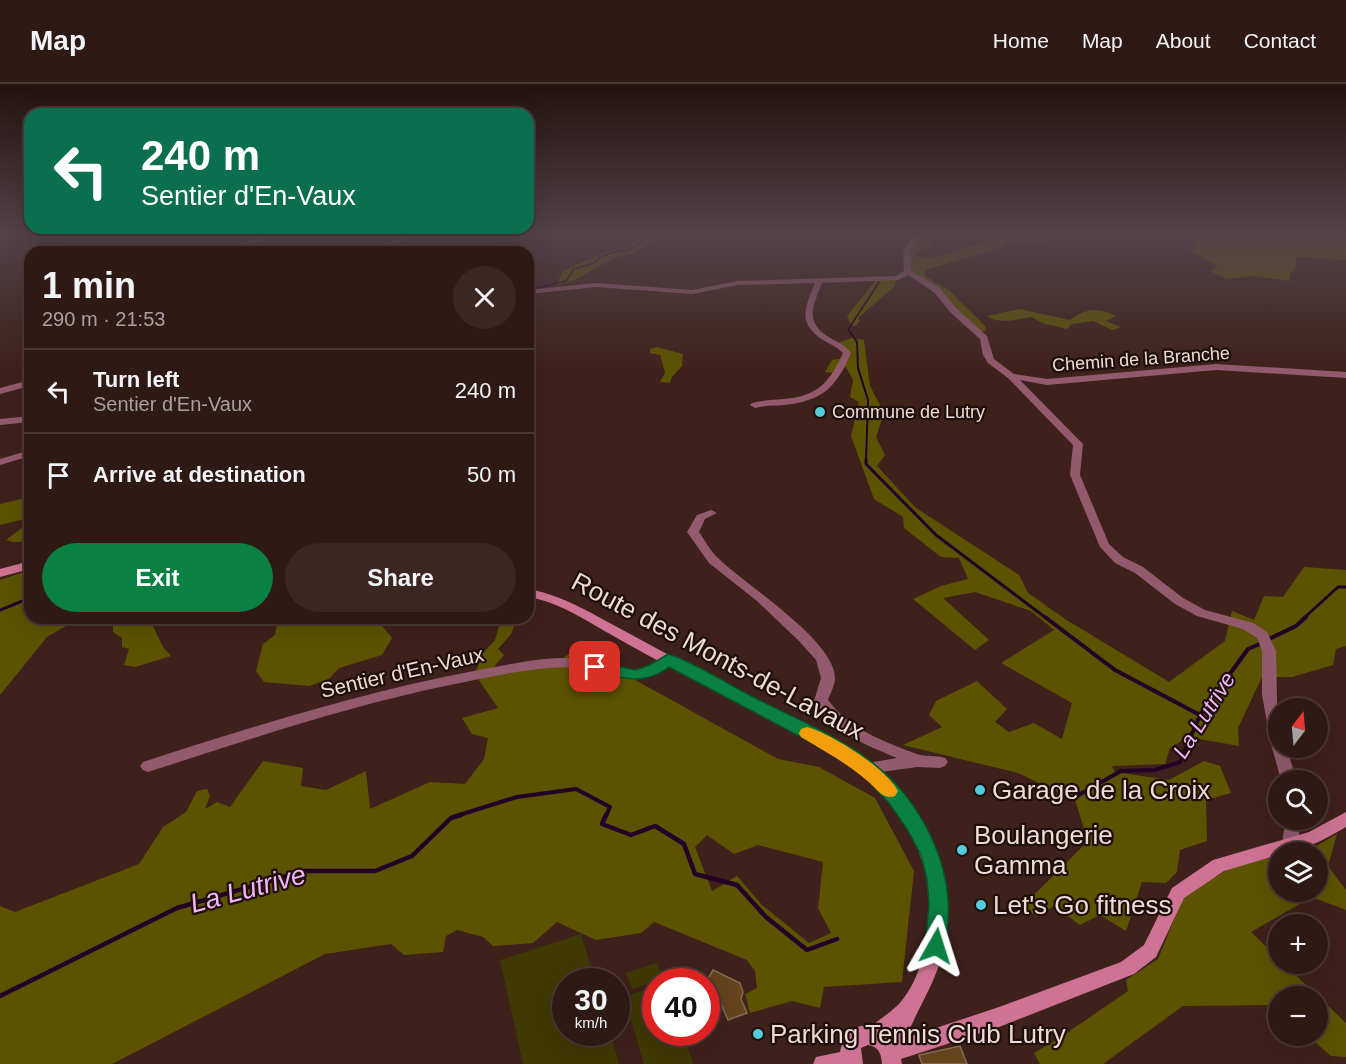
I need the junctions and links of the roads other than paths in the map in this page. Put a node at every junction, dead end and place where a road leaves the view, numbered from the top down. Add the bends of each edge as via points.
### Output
1 (864, 280) edge
2 (911, 280) edge
3 (921, 281) joint
4 (819, 282) junction
5 (534, 291) edge
6 (1010, 375) junction
7 (1346, 375) edge
8 (24, 385) edge
9 (0, 391) edge
10 (755, 405) dead end
11 (24, 420) edge
12 (0, 422) edge
13 (24, 455) edge
14 (0, 462) edge
15 (711, 513) dead end
16 (24, 567) edge
17 (0, 573) edge
18 (534, 594) edge
19 (668, 660) junction
20 (1270, 698) edge
21 (917, 761) junction
22 (940, 762) dead end
23 (148, 766) dead end
24 (867, 768) junction
25 (1346, 819) edge
26 (1302, 842) edge
27 (1268, 850) edge
28 (910, 1006) junction
29 (875, 1036) junction
30 (891, 1058) edge
31 (852, 1062) edge
32 (823, 1064) edge

1 - 4 street
2 - 3 street
3 - 6 street via 936,290 984,338 991,361
4 - 5 street via 738,283 692,291 596,285
4 - 10 street via 808,309 809,322 812,329 847,353 839,373 825,391 798,400
6 - 7 street, Chemin de la Branche via 1047,382 1216,367
6 - 20 street via 1078,444 1075,475 1104,545 1119,560 1139,570 1179,601 1201,613 1248,626 1262,635 1269,651
8 - 9 street
11 - 12 street
13 - 14 street
15 - 21 street via 701,517 693,532 712,560 761,598 822,659 828,678 821,702 827,711 856,735
16 - 17 street
18 - 19 street, Route des Monts-de-Lavaux via 575,607
19 - 23 street, Sentier d'En-Vaux via 636,675 574,663 482,673 286,722
19 - 24 street, Route des Monts-de-Lavaux via 826,742
21 - 22 street
21 - 24 street
24 - 28 street, Route des Monts-de-Lavaux via 914,823 930,854 937,879 936,946
25 - 26 street
27 - 30 street via 1219,865 1178,893 1150,951 1127,968 909,1047
28 - 29 street, Route des Monts-de-Lavaux
28 - 30 street, Route des Monts-de-Lavaux
29 - 30 street via 887,1044
29 - 31 street, Route des Monts-de-Lavaux via 862,1035 853,1041
31 - 32 street

